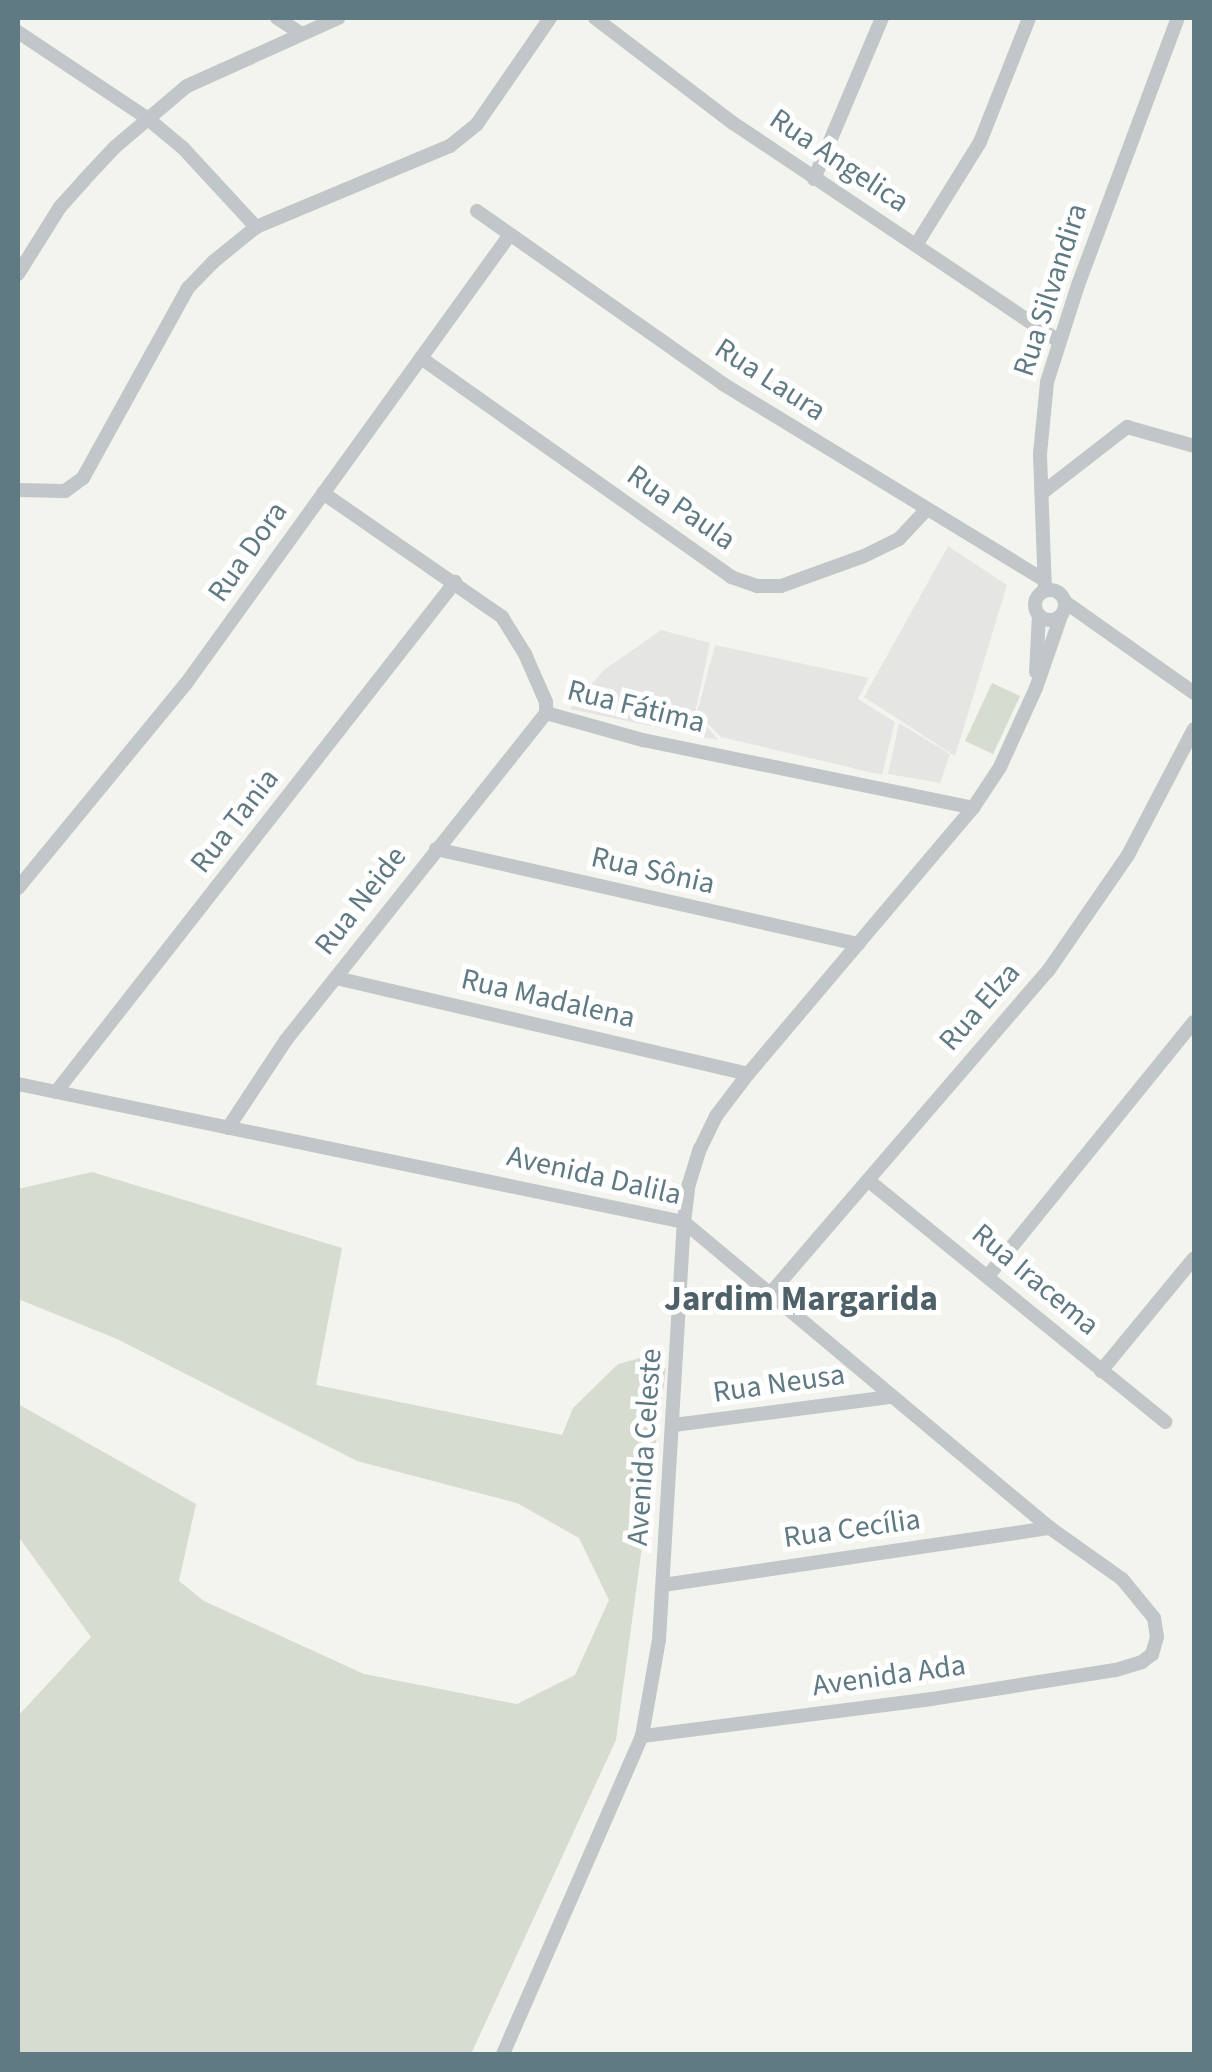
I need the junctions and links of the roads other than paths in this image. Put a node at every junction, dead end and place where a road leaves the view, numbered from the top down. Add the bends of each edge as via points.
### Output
1 (277, 18) edge
2 (338, 18) edge
3 (550, 18) edge
4 (595, 18) edge
5 (882, 18) edge
6 (1029, 18) edge
7 (1178, 18) edge
8 (18, 32) edge
9 (300, 32) junction
10 (148, 118) junction
11 (814, 179) junction
12 (476, 211) dead end
13 (256, 227) junction
14 (509, 236) junction
15 (916, 245) junction
16 (18, 274) edge
17 (1059, 342) junction
18 (421, 358) junction
19 (1194, 446) edge
20 (18, 490) edge
21 (324, 493) junction
22 (1042, 493) junction
23 (925, 511) junction
24 (455, 582) junction
25 (1044, 586) junction
26 (1063, 609) junction
27 (1039, 615) junction
28 (1036, 688) junction
29 (1194, 693) edge
30 (546, 714) junction
31 (1194, 729) edge
32 (973, 808) junction
33 (436, 849) junction
34 (18, 888) edge
35 (858, 944) junction
36 (336, 978) junction
37 (1194, 1022) edge
38 (748, 1074) junction
39 (18, 1084) edge
40 (56, 1092) junction
41 (228, 1128) junction
42 (869, 1181) junction
43 (684, 1222) junction
44 (1194, 1258) edge
45 (988, 1276) junction
46 (769, 1295) junction
47 (1101, 1370) junction
48 (891, 1396) junction
49 (1166, 1422) dead end
50 (674, 1426) junction
51 (1050, 1528) junction
52 (663, 1585) junction
53 (1142, 1662) joint
54 (642, 1736) junction
55 (503, 2054) edge

1 - 9 street
2 - 9 street
3 - 13 street via 477,124 450,146
4 - 11 street, Rua Angelica
5 - 11 street
6 - 15 street via 980,142
7 - 17 street, Rua Silvandira
8 - 10 street
9 - 10 street via 187,86
10 - 13 street
10 - 16 street via 60,207
11 - 15 street, Rua Angelica
12 - 14 street, Rua Laura
13 - 20 street via 188,288 83,478 65,492
14 - 18 street, Rua Dora
14 - 23 street, Rua Laura via 723,384
15 - 17 street, Rua Angelica
17 - 22 street, Rua Silvandira via 1044,411
18 - 21 street, Rua Dora
18 - 23 street, Rua Paula via 731,577 756,586 780,586 864,556 899,540
19 - 22 street via 1127,427
21 - 24 street, Rua Fátima
21 - 34 street, Rua Dora via 185,685
22 - 25 street, Rua Silvandira
23 - 25 street, Rua Laura
24 - 30 street, Rua Fátima via 502,617 525,654
24 - 40 street, Rua Tania
25 - 26 street via 1060,593
25 - 27 street via 1036,601
26 - 27 street via 1052,620
26 - 28 street, Avenida Celeste
26 - 29 street
27 - 28 street, Avenida Celeste
28 - 32 street, Avenida Celeste
30 - 32 street, Rua Fátima
30 - 33 street, Rua Neide
31 - 42 street, Rua Elza via 1087,917
32 - 35 street, Avenida Celeste
33 - 35 street, Rua Sônia
33 - 36 street, Rua Neide
35 - 38 street, Avenida Celeste
36 - 38 street, Rua Madalena
36 - 41 street, Rua Neide via 262,1072
37 - 45 street
38 - 43 street, Avenida Celeste via 700,1149
39 - 40 street, Avenida Dalila
40 - 41 street, Avenida Dalila
41 - 43 street, Avenida Dalila
42 - 45 street, Rua Iracema
42 - 46 street, Rua Elza
43 - 46 street, Avenida Dalila
43 - 50 street, Avenida Celeste
44 - 47 street
45 - 47 street, Rua Iracema
46 - 48 street, Avenida Dalila
47 - 49 street, Rua Iracema
48 - 50 street, Rua Neusa
48 - 51 street, Avenida Dalila
50 - 52 street, Avenida Celeste
51 - 52 street, Rua Cecília
51 - 53 street, Avenida Dalila via 1144,1602 1158,1637
52 - 54 street, Avenida Celeste
53 - 54 street, Avenida Ada via 932,1700
54 - 55 street, Avenida Celeste

